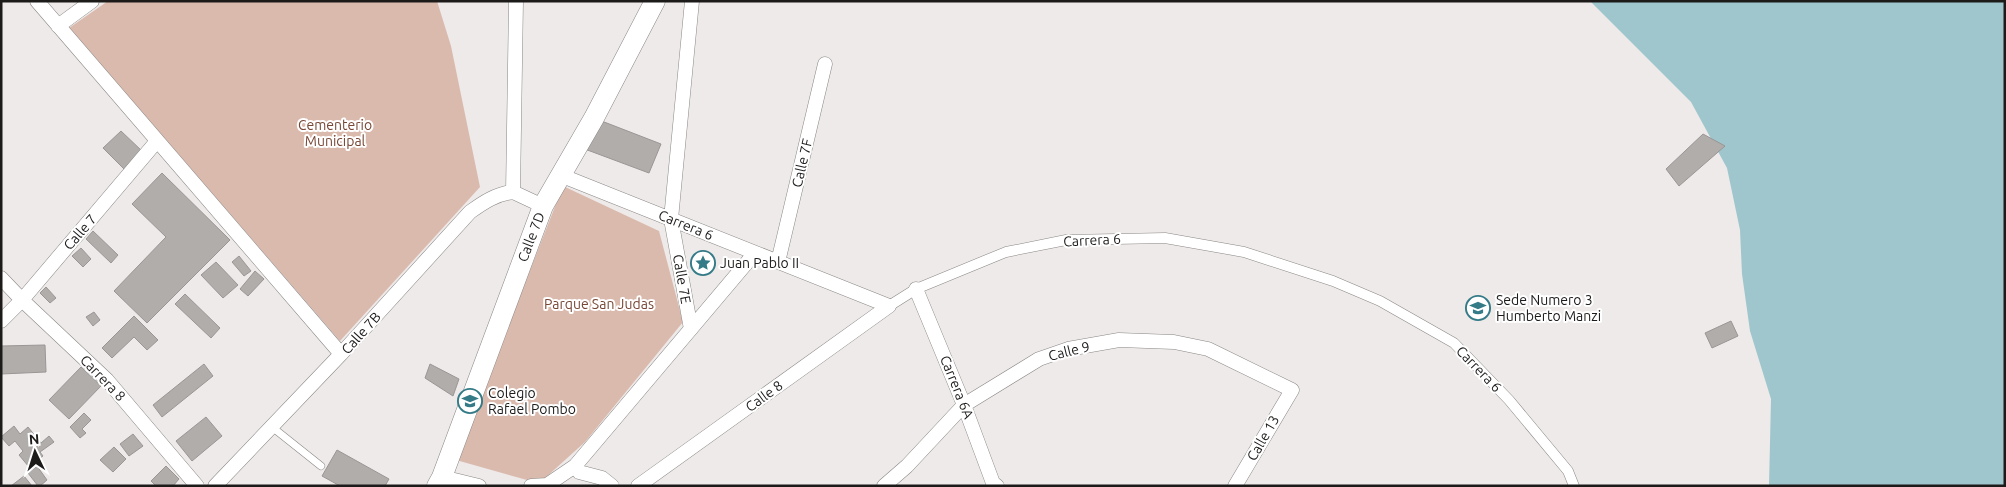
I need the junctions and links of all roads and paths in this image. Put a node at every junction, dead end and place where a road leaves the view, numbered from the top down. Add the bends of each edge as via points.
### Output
1 (37, 1) edge
2 (92, 1) edge
3 (516, 1) edge
4 (655, 1) edge
5 (692, 1) edge
6 (58, 26) junction
7 (825, 64) dead end
8 (158, 141) junction
9 (560, 175) junction
10 (513, 192) junction
11 (543, 206) junction
12 (671, 219) junction
13 (755, 253) junction
14 (778, 262) junction
15 (1, 278) edge
16 (916, 288) junction
17 (22, 300) junction
18 (889, 306) junction
19 (1, 321) edge
20 (691, 329) junction
21 (341, 354) junction
22 (1292, 390) joint
23 (964, 404) junction
24 (272, 427) junction
25 (321, 466) dead end
26 (578, 475) edge
27 (439, 481) edge
28 (197, 486) edge
29 (215, 486) edge
30 (479, 486) edge
31 (530, 486) edge
32 (612, 486) edge
33 (638, 486) edge
34 (884, 486) edge
35 (997, 486) edge
36 (1235, 486) edge
37 (1574, 486) edge

1 - 6 street
2 - 6 street
3 - 10 street
4 - 9 main road, Calle 7D via 594,118
5 - 12 street, Calle 7E
6 - 8 street
7 - 14 street, Calle 7F
8 - 17 street, Calle 7
8 - 21 street
9 - 11 main road, Calle 7D
9 - 12 street, Carrera 6
10 - 11 street
10 - 21 street, Calle 7B via 486,200 470,212
11 - 27 main road, Calle 7D
12 - 13 street, Carrera 6
12 - 20 street, Calle 7E
13 - 14 street, Carrera 6
13 - 20 street
14 - 18 street, Carrera 6
15 - 17 street, Carrera 8
16 - 18 street, Carrera 6
16 - 23 street, Carrera 6A
16 - 37 street, Carrera 6 via 1006,252 1066,240 1165,238 1244,252 1333,280 1380,301 1454,343 1515,407 1568,471
17 - 19 street, Calle 7
17 - 28 street, Carrera 8 via 107,380
18 - 33 street, Calle 8
20 - 26 street
21 - 24 street, Calle 7B
22 - 23 street, Calle 9 via 1208,350 1174,342 1119,340 1068,349 1039,359
22 - 36 street, Calle 13
23 - 34 street, Calle 9
23 - 35 street, Carrera 6A via 993,483
24 - 25 lane
24 - 29 street, Calle 7B
26 - 31 street via 547,485
26 - 32 street via 602,478
27 - 30 street

